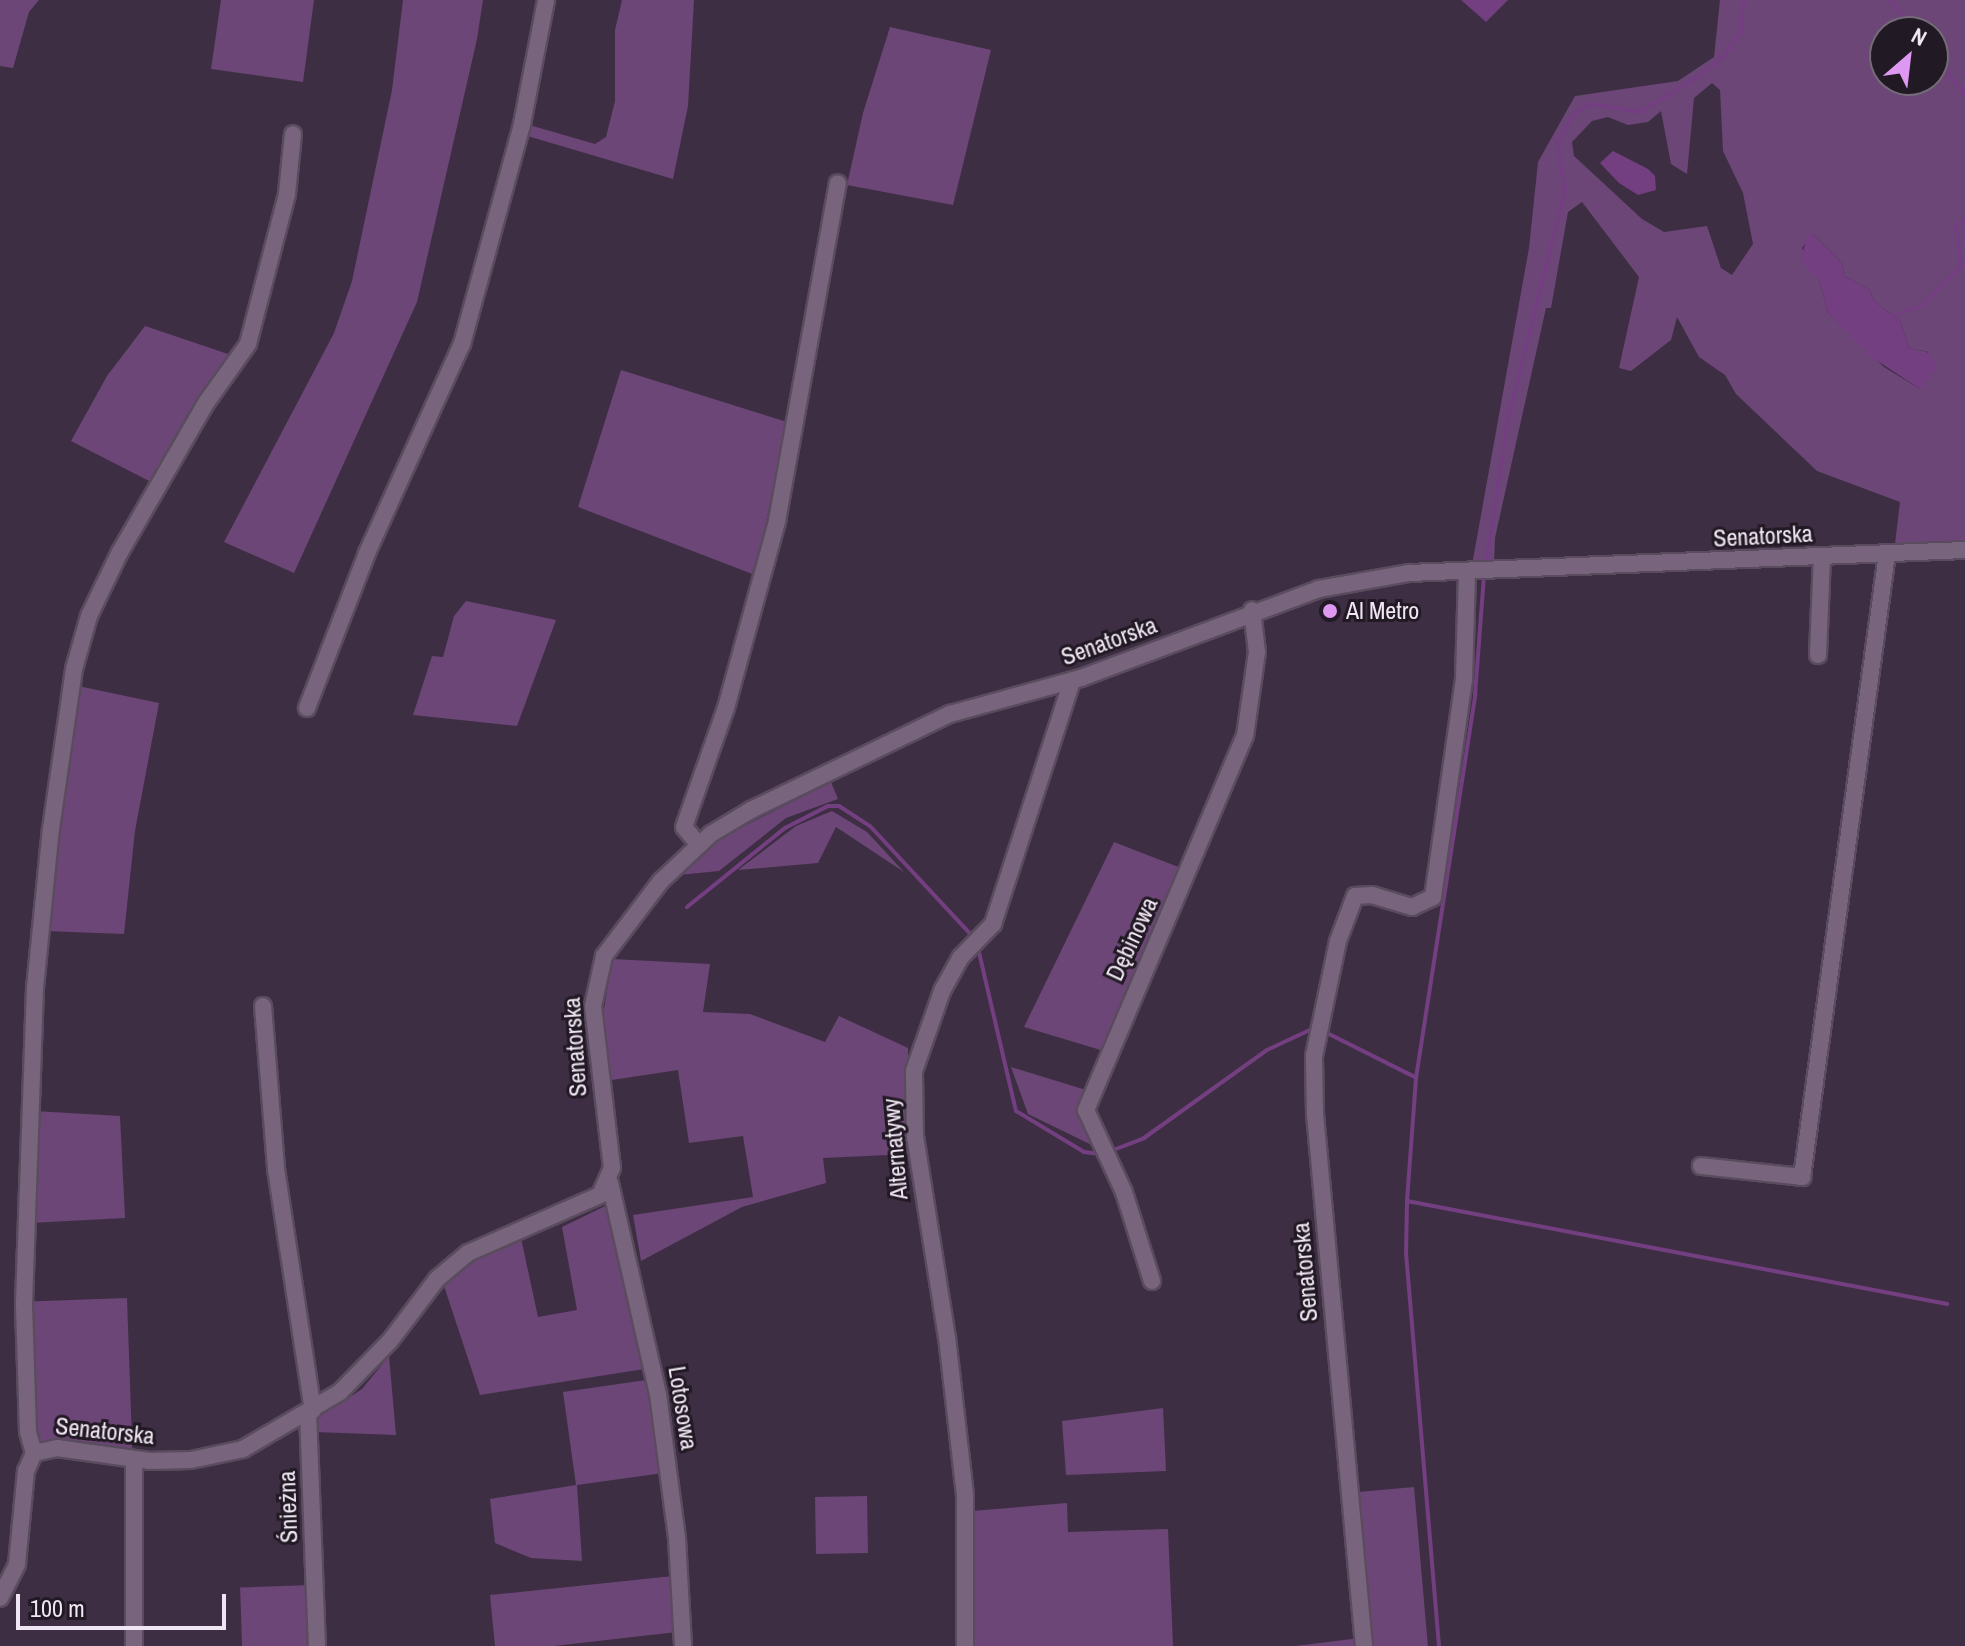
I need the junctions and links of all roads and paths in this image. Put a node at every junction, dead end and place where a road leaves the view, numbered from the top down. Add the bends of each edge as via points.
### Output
1 (546, 0) edge
2 (293, 134) dead end
3 (838, 183) dead end
4 (1965, 550) edge
5 (1887, 554) junction
6 (1822, 557) junction
7 (1467, 573) junction
8 (1252, 610) junction
9 (1818, 655) dead end
10 (1072, 681) junction
11 (307, 708) dead end
12 (699, 845) junction
13 (263, 1006) dead end
14 (1701, 1166) dead end
15 (610, 1183) junction
16 (1152, 1281) dead end
17 (310, 1412) junction
18 (34, 1453) junction
19 (134, 1460) junction
20 (0, 1598) edge
21 (134, 1646) edge
22 (317, 1646) edge
23 (683, 1646) edge
24 (965, 1646) edge
25 (1364, 1646) edge

1 - 11 street via 522,124 462,344 367,553
2 - 18 street via 287,194 248,344 206,403 120,552 89,616 74,669 34,1003 24,1328 28,1432
3 - 12 street via 777,521 726,708 684,827
4 - 5 street, Senatorska
5 - 6 street, Senatorska
5 - 14 street via 1802,1177
6 - 7 street, Senatorska
6 - 9 street
7 - 8 street, Senatorska via 1375,577
7 - 25 street, Senatorska via 1464,680 1433,897 1412,907 1372,895 1355,896 1317,1038 1315,1114
8 - 10 street, Senatorska
8 - 16 street, Dębinowa via 1257,652 1245,736 1086,1110
10 - 12 street, Senatorska via 950,714 751,810
10 - 24 street, Alternatywy via 998,910 942,991 920,1046 913,1106 965,1495
12 - 15 street, Senatorska via 640,903 597,974 594,1034
13 - 17 street, Śnieżna via 276,1169
15 - 17 street, Senatorska via 588,1203 488,1241 452,1264 367,1367
15 - 23 street, Lotosowa via 621,1212 658,1394 677,1538
17 - 19 street, Senatorska via 229,1454
17 - 22 street, Śnieżna
18 - 19 street, Senatorska via 57,1448
18 - 20 street, Senatorska via 26,1471 17,1564
19 - 21 street

